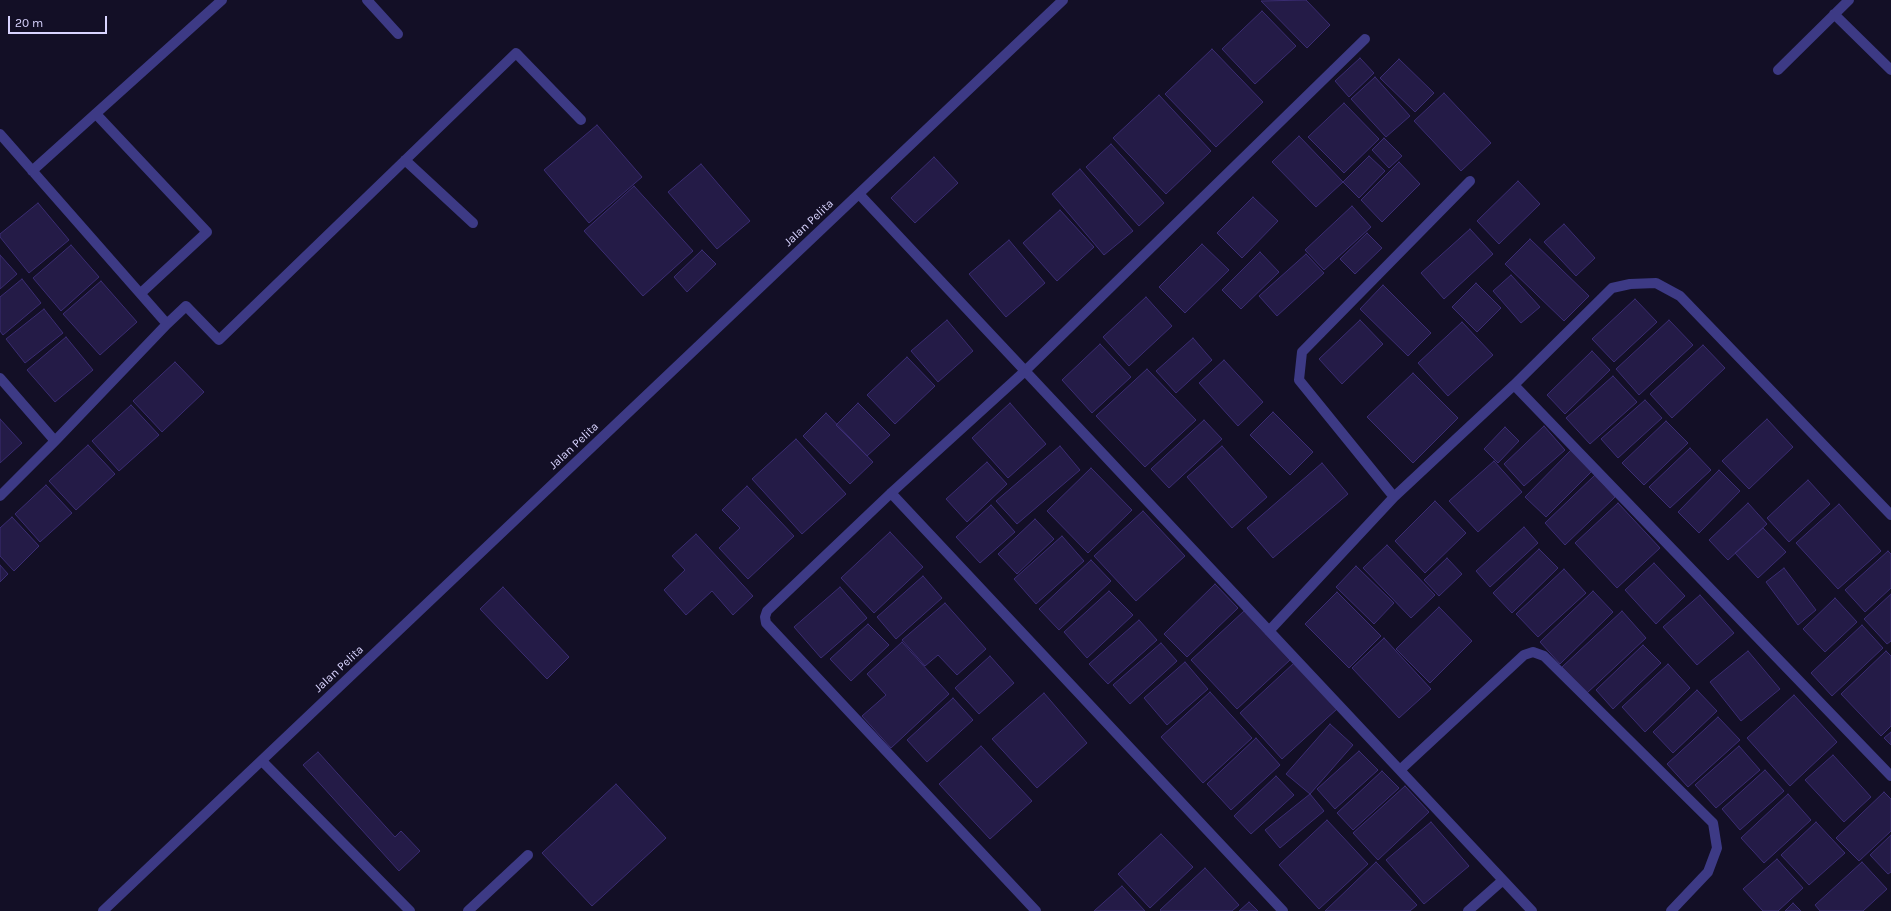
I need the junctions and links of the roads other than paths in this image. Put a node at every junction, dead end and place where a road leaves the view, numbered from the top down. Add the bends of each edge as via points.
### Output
1 (222, 0) edge
2 (366, 0) edge
3 (1063, 0) edge
4 (1849, 0) edge
5 (1834, 14) junction
6 (398, 34) dead end
7 (1365, 39) dead end
8 (1778, 70) dead end
9 (1891, 70) edge
10 (96, 114) junction
11 (581, 120) dead end
12 (0, 134) edge
13 (405, 160) junction
14 (32, 171) junction
15 (1470, 181) dead end
16 (859, 194) junction
17 (473, 223) dead end
18 (141, 292) junction
19 (167, 324) junction
20 (1024, 371) junction
21 (0, 378) edge
22 (1514, 385) junction
23 (55, 441) junction
24 (891, 494) junction
25 (0, 496) edge
26 (1394, 497) junction
27 (1891, 515) edge
28 (1269, 631) junction
29 (262, 760) junction
30 (1400, 770) junction
31 (1891, 776) edge
32 (528, 855) dead end
33 (1503, 880) junction
34 (103, 911) edge
35 (410, 911) edge
36 (468, 911) edge
37 (1036, 911) edge
38 (1283, 911) edge
39 (1468, 911) edge
40 (1532, 911) edge
41 (1671, 911) edge

1 - 10 street
2 - 6 street
3 - 16 street, Jalan Pelita
4 - 5 street
5 - 8 street
5 - 9 street
7 - 20 street
10 - 14 street
10 - 18 street via 207,232
11 - 13 street via 516,53
12 - 14 street
13 - 17 street
13 - 19 street via 219,340 186,306
14 - 18 street
15 - 26 street via 1302,352 1299,380
16 - 20 street
16 - 29 street, Jalan Pelita
18 - 19 street
19 - 23 street
20 - 24 street
20 - 28 street
21 - 23 street
22 - 26 street
22 - 27 street via 1612,288 1656,283 1680,296
22 - 31 street
23 - 25 street
24 - 37 street via 767,611 766,623
24 - 38 street
26 - 28 street
28 - 30 street
29 - 34 street, Jalan Pelita
29 - 35 street
30 - 33 street
30 - 41 street via 1524,655 1533,652 1544,656 1713,823 1717,848 1708,872
32 - 36 street
33 - 39 street
33 - 40 street

